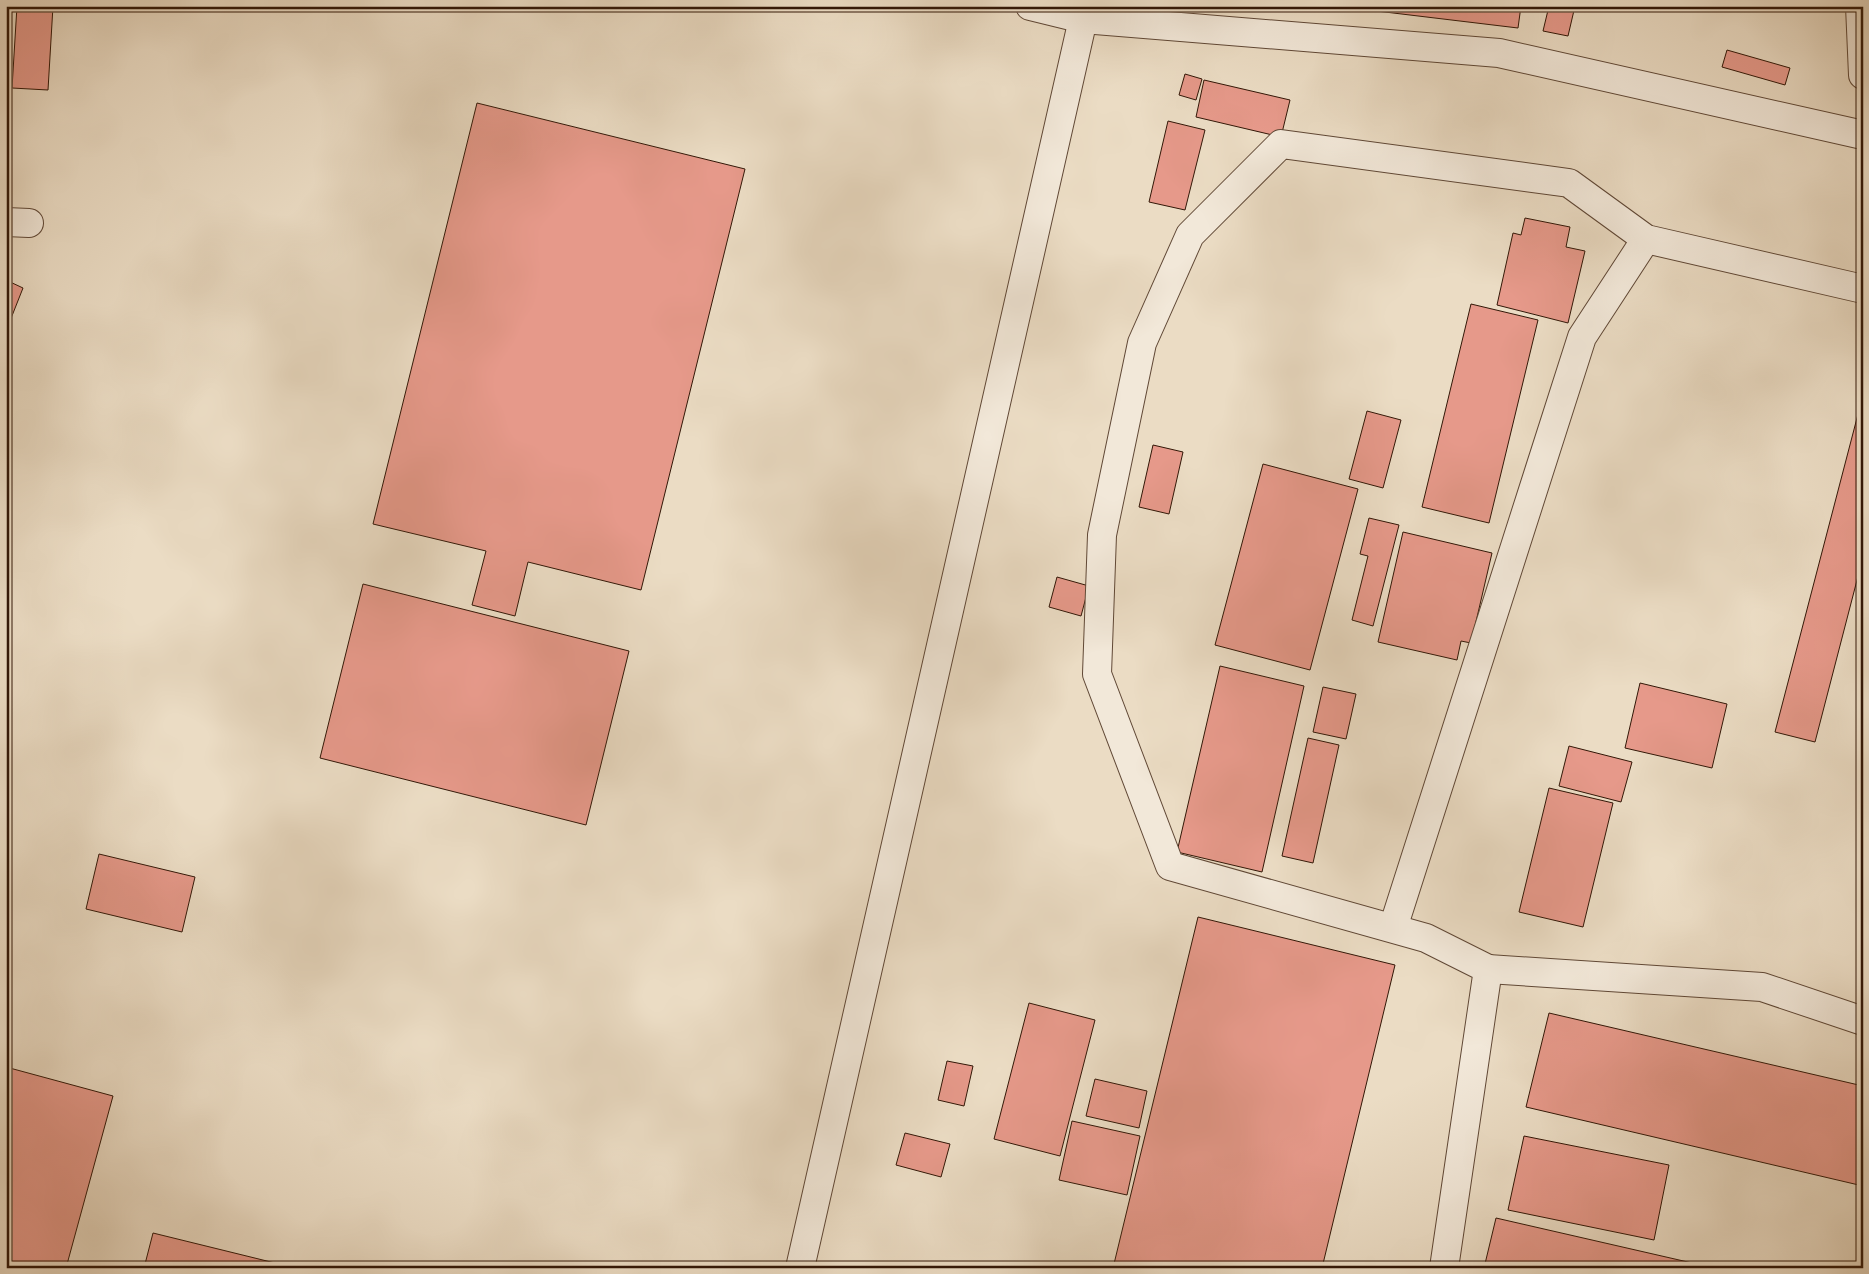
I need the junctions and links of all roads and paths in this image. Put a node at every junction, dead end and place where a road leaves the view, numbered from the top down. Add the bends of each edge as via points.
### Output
1 (1030, 6) edge
2 (1860, 6) edge
3 (1083, 19) junction
4 (1863, 75) edge
5 (1863, 135) edge
6 (1646, 239) junction
7 (1863, 289) edge
8 (1393, 928) junction
9 (1488, 969) junction
10 (1863, 1021) edge
11 (800, 1268) edge
12 (1444, 1268) edge

1 - 3 street
2 - 4 street
3 - 5 street via 1499,53
3 - 11 street
6 - 7 street
6 - 8 street via 1582,337
6 - 8 street via 1569,183 1281,144 1190,235 1142,343 1102,535 1097,674 1170,866
8 - 9 street via 1426,938
9 - 10 street via 1762,987
9 - 12 street

